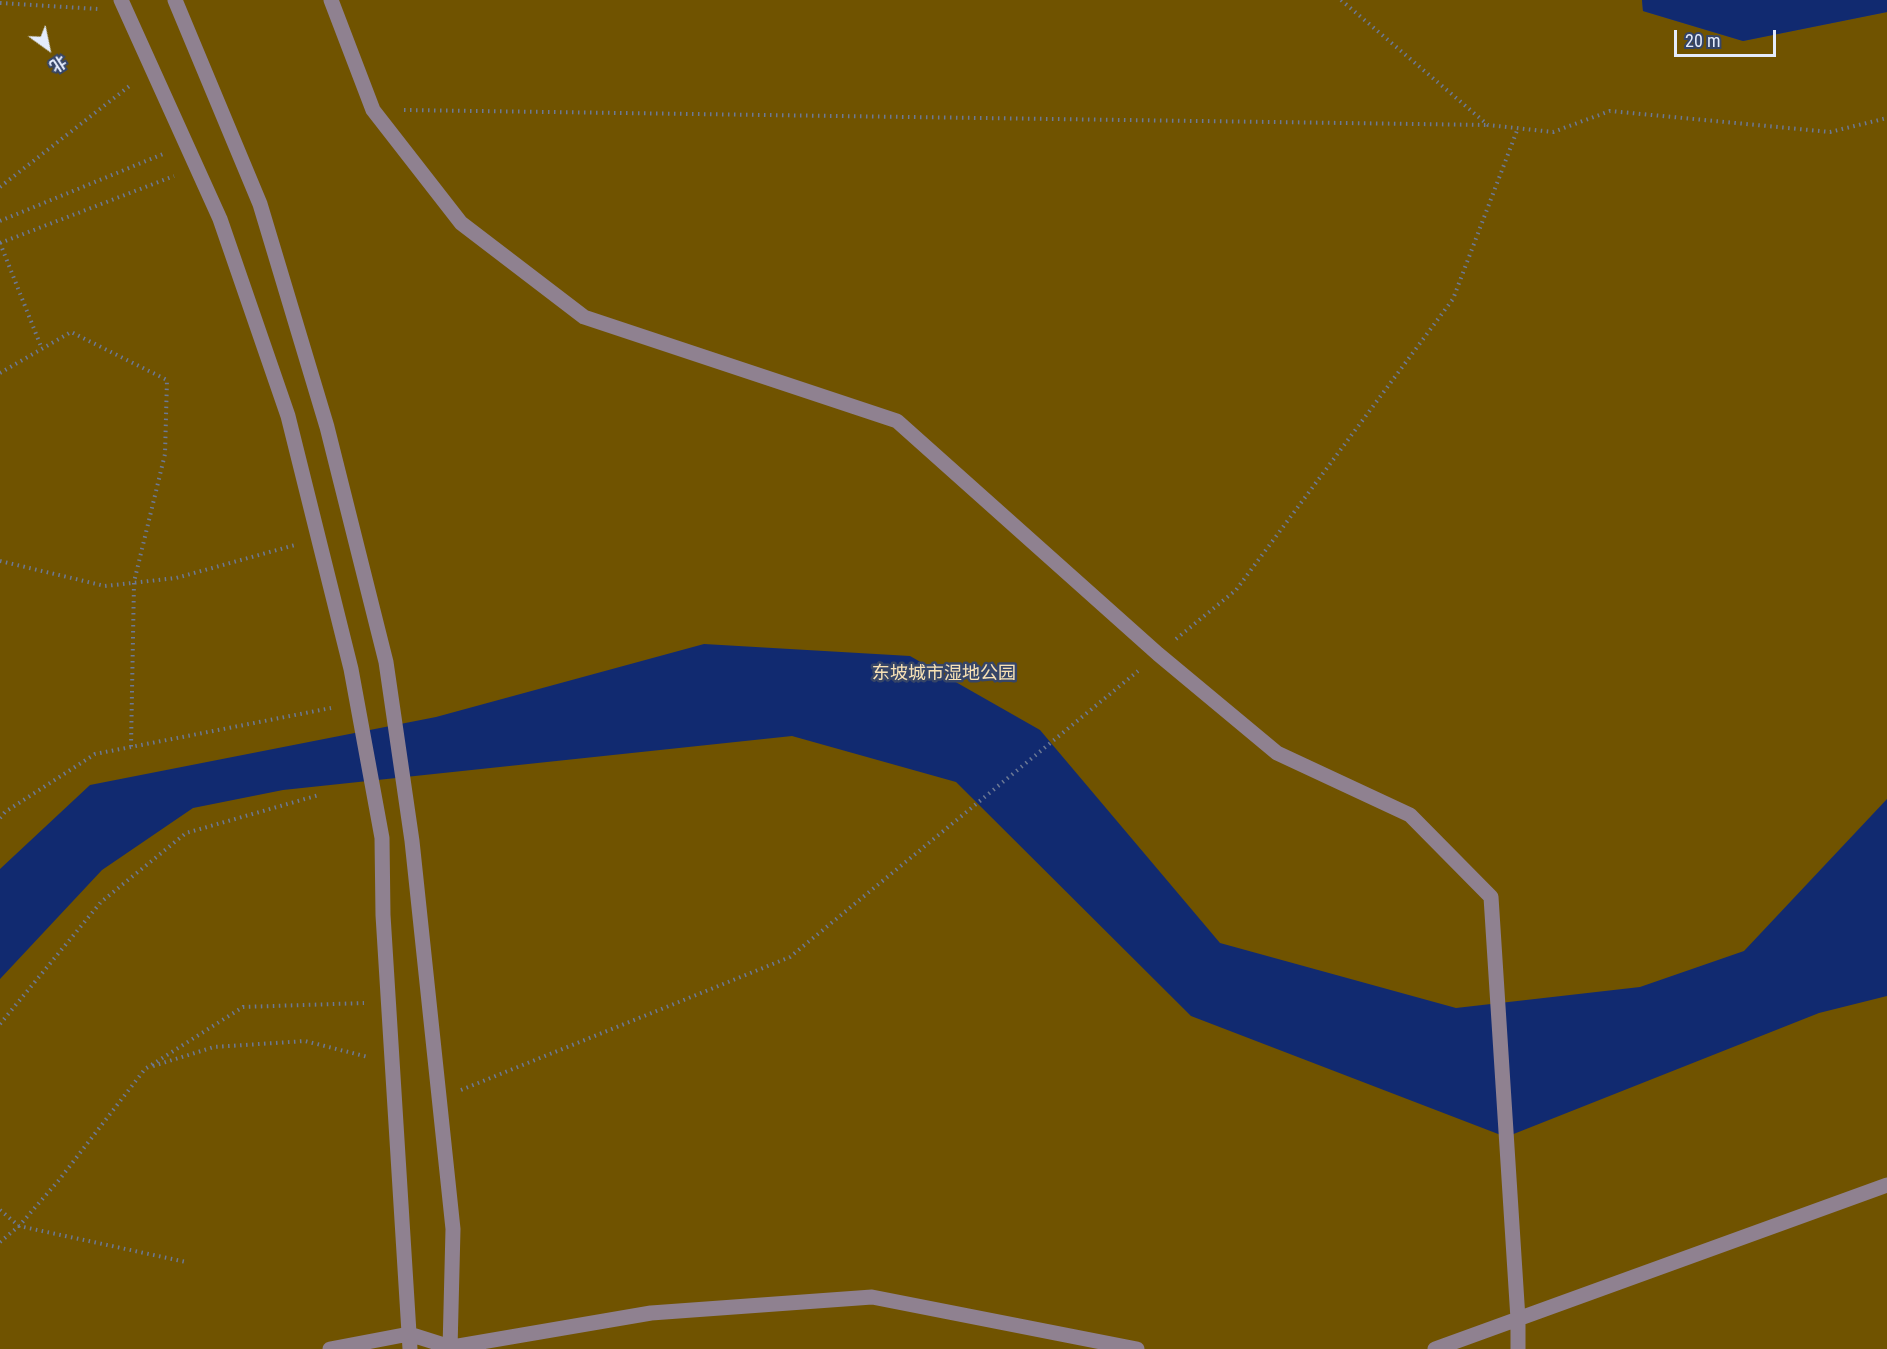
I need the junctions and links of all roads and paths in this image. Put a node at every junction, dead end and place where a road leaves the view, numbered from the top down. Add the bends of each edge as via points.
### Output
1 (175, 0) edge
2 (331, 0) edge
3 (1341, 0) edge
4 (0, 3) edge
5 (123, 5) edge
6 (152, 69) junction
7 (373, 110) junction
8 (1887, 118) edge
9 (1488, 124) junction
10 (1518, 128) junction
11 (186, 145) junction
12 (197, 168) junction
13 (0, 187) edge
14 (0, 221) edge
15 (0, 243) edge
16 (42, 349) junction
17 (0, 374) edge
18 (319, 539) junction
19 (0, 561) edge
20 (134, 582) junction
21 (1158, 654) junction
22 (331, 708) dead end
23 (131, 747) junction
24 (320, 795) dead end
25 (0, 818) edge
26 (388, 1003) junction
27 (0, 1024) edge
28 (392, 1063) junction
29 (145, 1069) junction
30 (440, 1099) junction
31 (1887, 1185) edge
32 (0, 1209) edge
33 (19, 1226) junction
34 (0, 1242) edge
35 (186, 1262) dead end
36 (1518, 1319) junction
37 (410, 1342) edge
38 (447, 1348) edge
39 (330, 1349) edge
40 (1137, 1349) edge
41 (1435, 1349) edge
42 (1518, 1349) edge

1 - 30 street via 260,204 327,427 386,662 412,841
2 - 7 street
3 - 9 path
4 - 5 path
5 - 6 street
6 - 11 street
6 - 13 path
7 - 9 path
7 - 21 street via 461,223 584,317 897,421
8 - 10 path via 1830,132 1610,111 1552,132
9 - 10 path
10 - 21 path via 1453,299 1236,590
11 - 12 street
11 - 14 path
12 - 15 path
12 - 18 street via 220,219 288,416
15 - 16 path
16 - 17 path
16 - 20 path via 71,332 167,380 165,454
18 - 20 path via 176,578
18 - 26 street via 351,669 382,838
19 - 20 path via 105,586
20 - 23 path
21 - 30 path via 790,957
21 - 36 street via 1278,753 1410,815 1491,897
22 - 23 path
23 - 25 path via 95,754
24 - 27 path via 186,833 101,902
26 - 28 street
26 - 29 path via 243,1006
28 - 29 path via 305,1041 214,1047
28 - 37 street
29 - 33 path
30 - 38 street via 453,1229
31 - 36 street
32 - 33 path
33 - 34 path
33 - 35 path
36 - 41 street
36 - 42 street
37 - 38 street
37 - 39 street
38 - 40 street via 651,1312 872,1297

